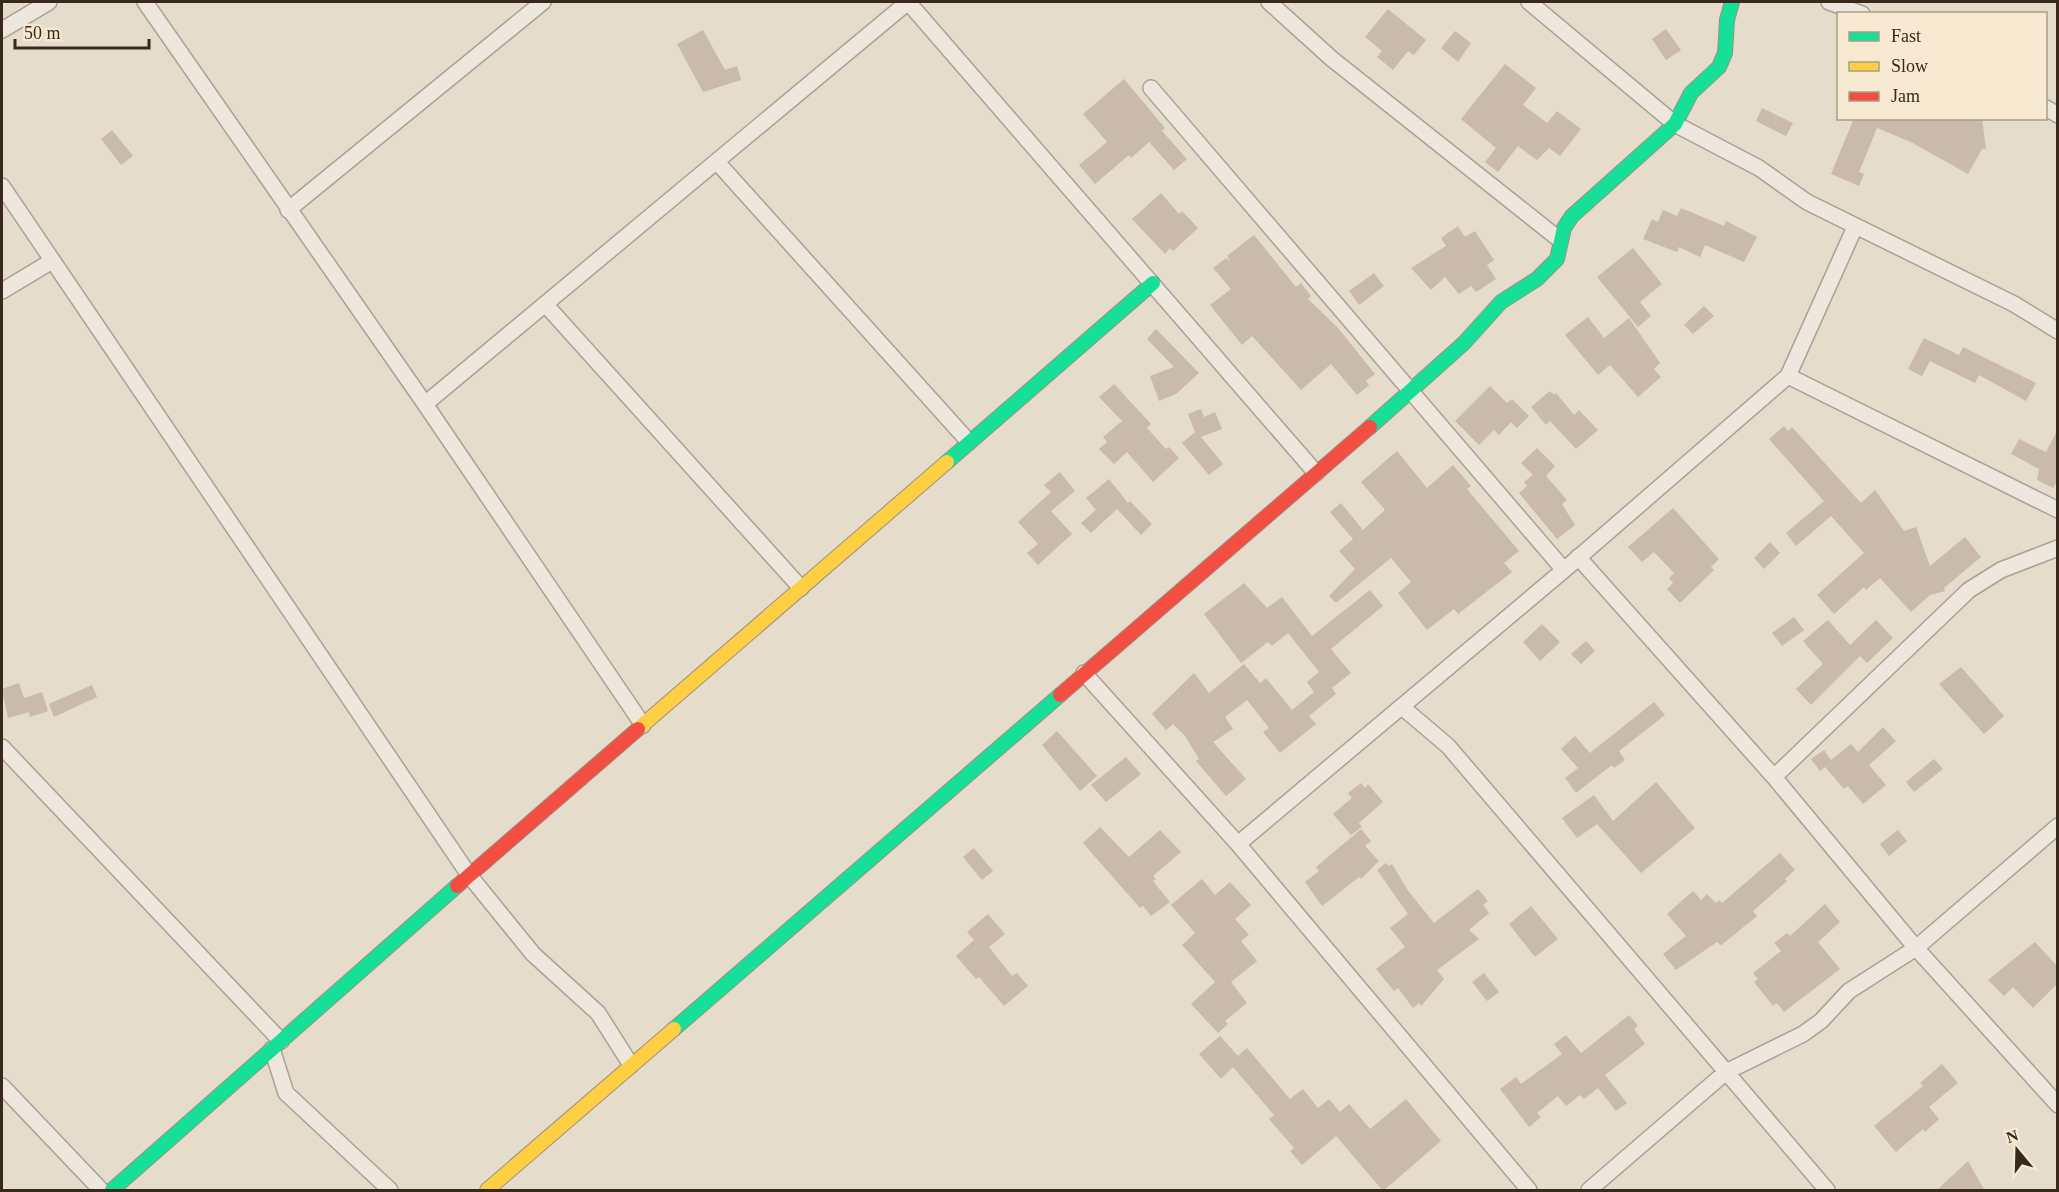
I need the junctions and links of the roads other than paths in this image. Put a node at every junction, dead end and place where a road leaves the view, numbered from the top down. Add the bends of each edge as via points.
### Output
1 (49, 2) edge
2 (145, 2) edge
3 (543, 2) edge
4 (908, 2) edge
5 (1269, 2) edge
6 (1529, 2) edge
7 (1732, 2) edge
8 (1829, 2) edge
9 (1856, 12) edge
10 (2, 30) edge
11 (1151, 88) dead end
12 (1675, 124) junction
13 (717, 162) junction
14 (2, 186) edge
15 (288, 210) junction
16 (1854, 227) junction
17 (1560, 240) junction
18 (52, 261) junction
19 (1153, 283) junction
20 (2, 291) edge
21 (544, 304) junction
22 (2058, 330) edge
23 (1788, 376) junction
24 (1413, 390) junction
25 (425, 404) junction
26 (969, 442) junction
27 (1316, 473) junction
28 (2058, 510) edge
29 (2058, 548) edge
30 (1578, 557) junction
31 (1564, 570) junction
32 (801, 588) junction
33 (1084, 673) junction
34 (1402, 707) junction
35 (643, 725) junction
36 (2, 747) edge
37 (1774, 777) junction
38 (2058, 826) edge
39 (1238, 844) junction
40 (469, 875) junction
41 (1916, 948) junction
42 (277, 1045) junction
43 (631, 1065) junction
44 (1726, 1072) junction
45 (2, 1086) edge
46 (2058, 1105) edge
47 (101, 1191) edge
48 (111, 1191) edge
49 (390, 1191) edge
50 (487, 1191) edge
51 (1530, 1191) edge
52 (1589, 1191) edge
53 (1827, 1191) edge

1 - 10 street
2 - 15 street
3 - 15 street
4 - 13 street
4 - 19 street
5 - 17 street via 1332,59
6 - 12 street
7 - 12 street via 1725,53 1719,67 1691,93
8 - 9 street
11 - 24 street
12 - 16 street via 1760,168 1807,202
12 - 17 street via 1584,203 1564,228
13 - 21 street
13 - 26 street
14 - 18 street
15 - 25 street
16 - 22 street via 2014,304
16 - 23 street
17 - 24 street via 1557,259 1537,279 1501,302
18 - 20 street
18 - 40 street
19 - 26 street
19 - 27 street
21 - 25 street
21 - 32 street
23 - 28 street
23 - 30 street
24 - 27 street
24 - 31 street
25 - 35 street
26 - 32 street
27 - 33 street
29 - 37 street via 2001,570 1969,590
30 - 31 street
30 - 37 street
31 - 34 street
32 - 35 street
33 - 39 street
33 - 43 street
34 - 39 street
34 - 44 street via 1448,746
35 - 40 street
36 - 42 street
37 - 41 street
38 - 41 street
39 - 51 street
40 - 42 street
40 - 43 street via 533,954 598,1013
41 - 44 street via 1849,991 1803,1034
41 - 46 street
42 - 48 street
42 - 49 street via 286,1093
43 - 50 street
44 - 52 street
44 - 53 street
45 - 47 street

